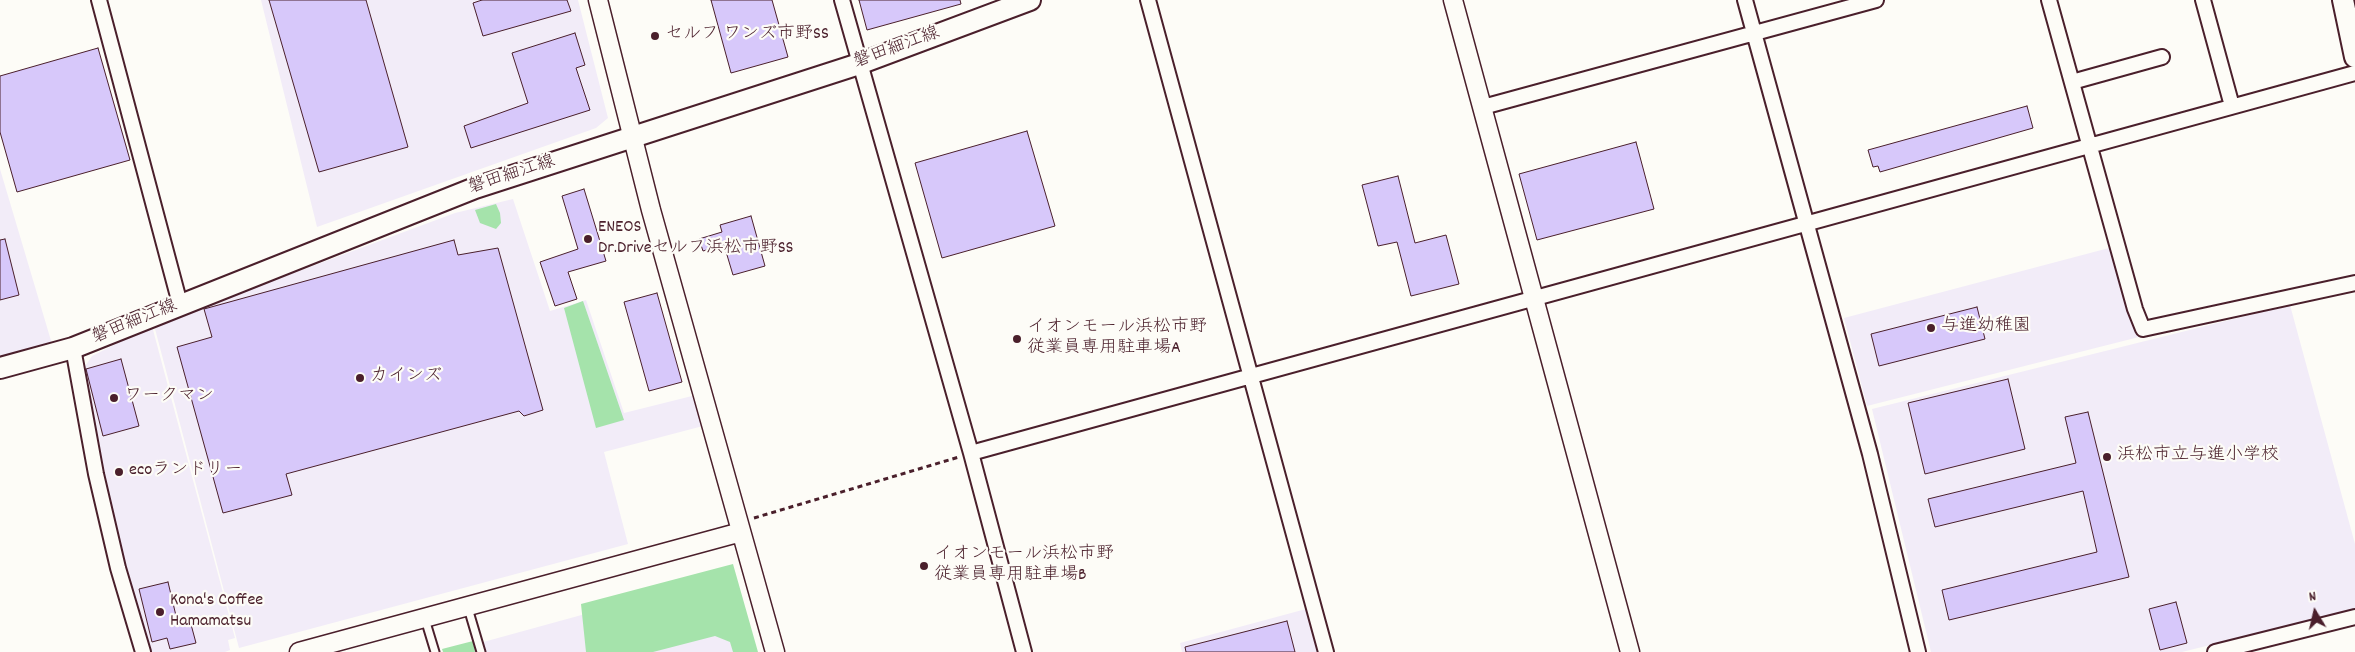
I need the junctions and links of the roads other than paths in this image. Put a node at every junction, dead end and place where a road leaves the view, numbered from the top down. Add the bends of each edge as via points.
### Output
1 (99, 0) edge
2 (598, 0) edge
3 (842, 0) edge
4 (1030, 0) edge
5 (1148, 0) edge
6 (1452, 0) edge
7 (1744, 0) edge
8 (1876, 0) edge
9 (2049, 0) edge
10 (2203, 0) edge
11 (2344, 0) edge
12 (1754, 34) junction
13 (2162, 57) dead end
14 (2355, 57) edge
15 (859, 64) junction
16 (2355, 72) edge
17 (2072, 82) junction
18 (2232, 106) junction
19 (1483, 107) junction
20 (632, 138) junction
21 (2091, 144) junction
22 (1807, 222) junction
23 (2355, 284) edge
24 (1535, 300) junction
25 (180, 304) junction
26 (73, 348) junction
27 (0, 368) edge
28 (1250, 378) junction
29 (970, 453) junction
30 (740, 527) junction
31 (468, 608) junction
32 (2355, 617) edge
33 (426, 619) junction
34 (2237, 649) edge
35 (143, 652) edge
36 (300, 652) edge
37 (435, 652) edge
38 (481, 652) edge
39 (775, 652) edge
40 (1024, 652) edge
41 (1326, 652) edge
42 (1630, 652) edge
43 (1918, 652) edge
44 (2215, 652) edge

1 - 25 street
2 - 20 street
3 - 15 street
4 - 15 main road, 磐田細江線
5 - 28 street
6 - 19 street
7 - 12 street
8 - 12 street
9 - 17 street
10 - 18 street
11 - 14 main road
12 - 19 street
12 - 22 street
13 - 17 street
15 - 20 main road, 磐田細江線
15 - 29 street
16 - 18 street
17 - 21 street
18 - 21 street
19 - 24 street
20 - 25 main road, 磐田細江線 via 475,188
20 - 30 street
21 - 22 street
21 - 23 street via 2124,272 2143,329
22 - 24 street
22 - 43 street via 1870,454
24 - 28 street
24 - 42 street
25 - 26 main road, 磐田細江線
26 - 27 main road, 磐田細江線
26 - 35 street via 96,474 118,568
28 - 29 street
28 - 41 street
29 - 40 street
30 - 31 street
30 - 39 street
31 - 33 street
31 - 38 lane
32 - 34 street
33 - 36 street
33 - 37 lane
34 - 44 street

